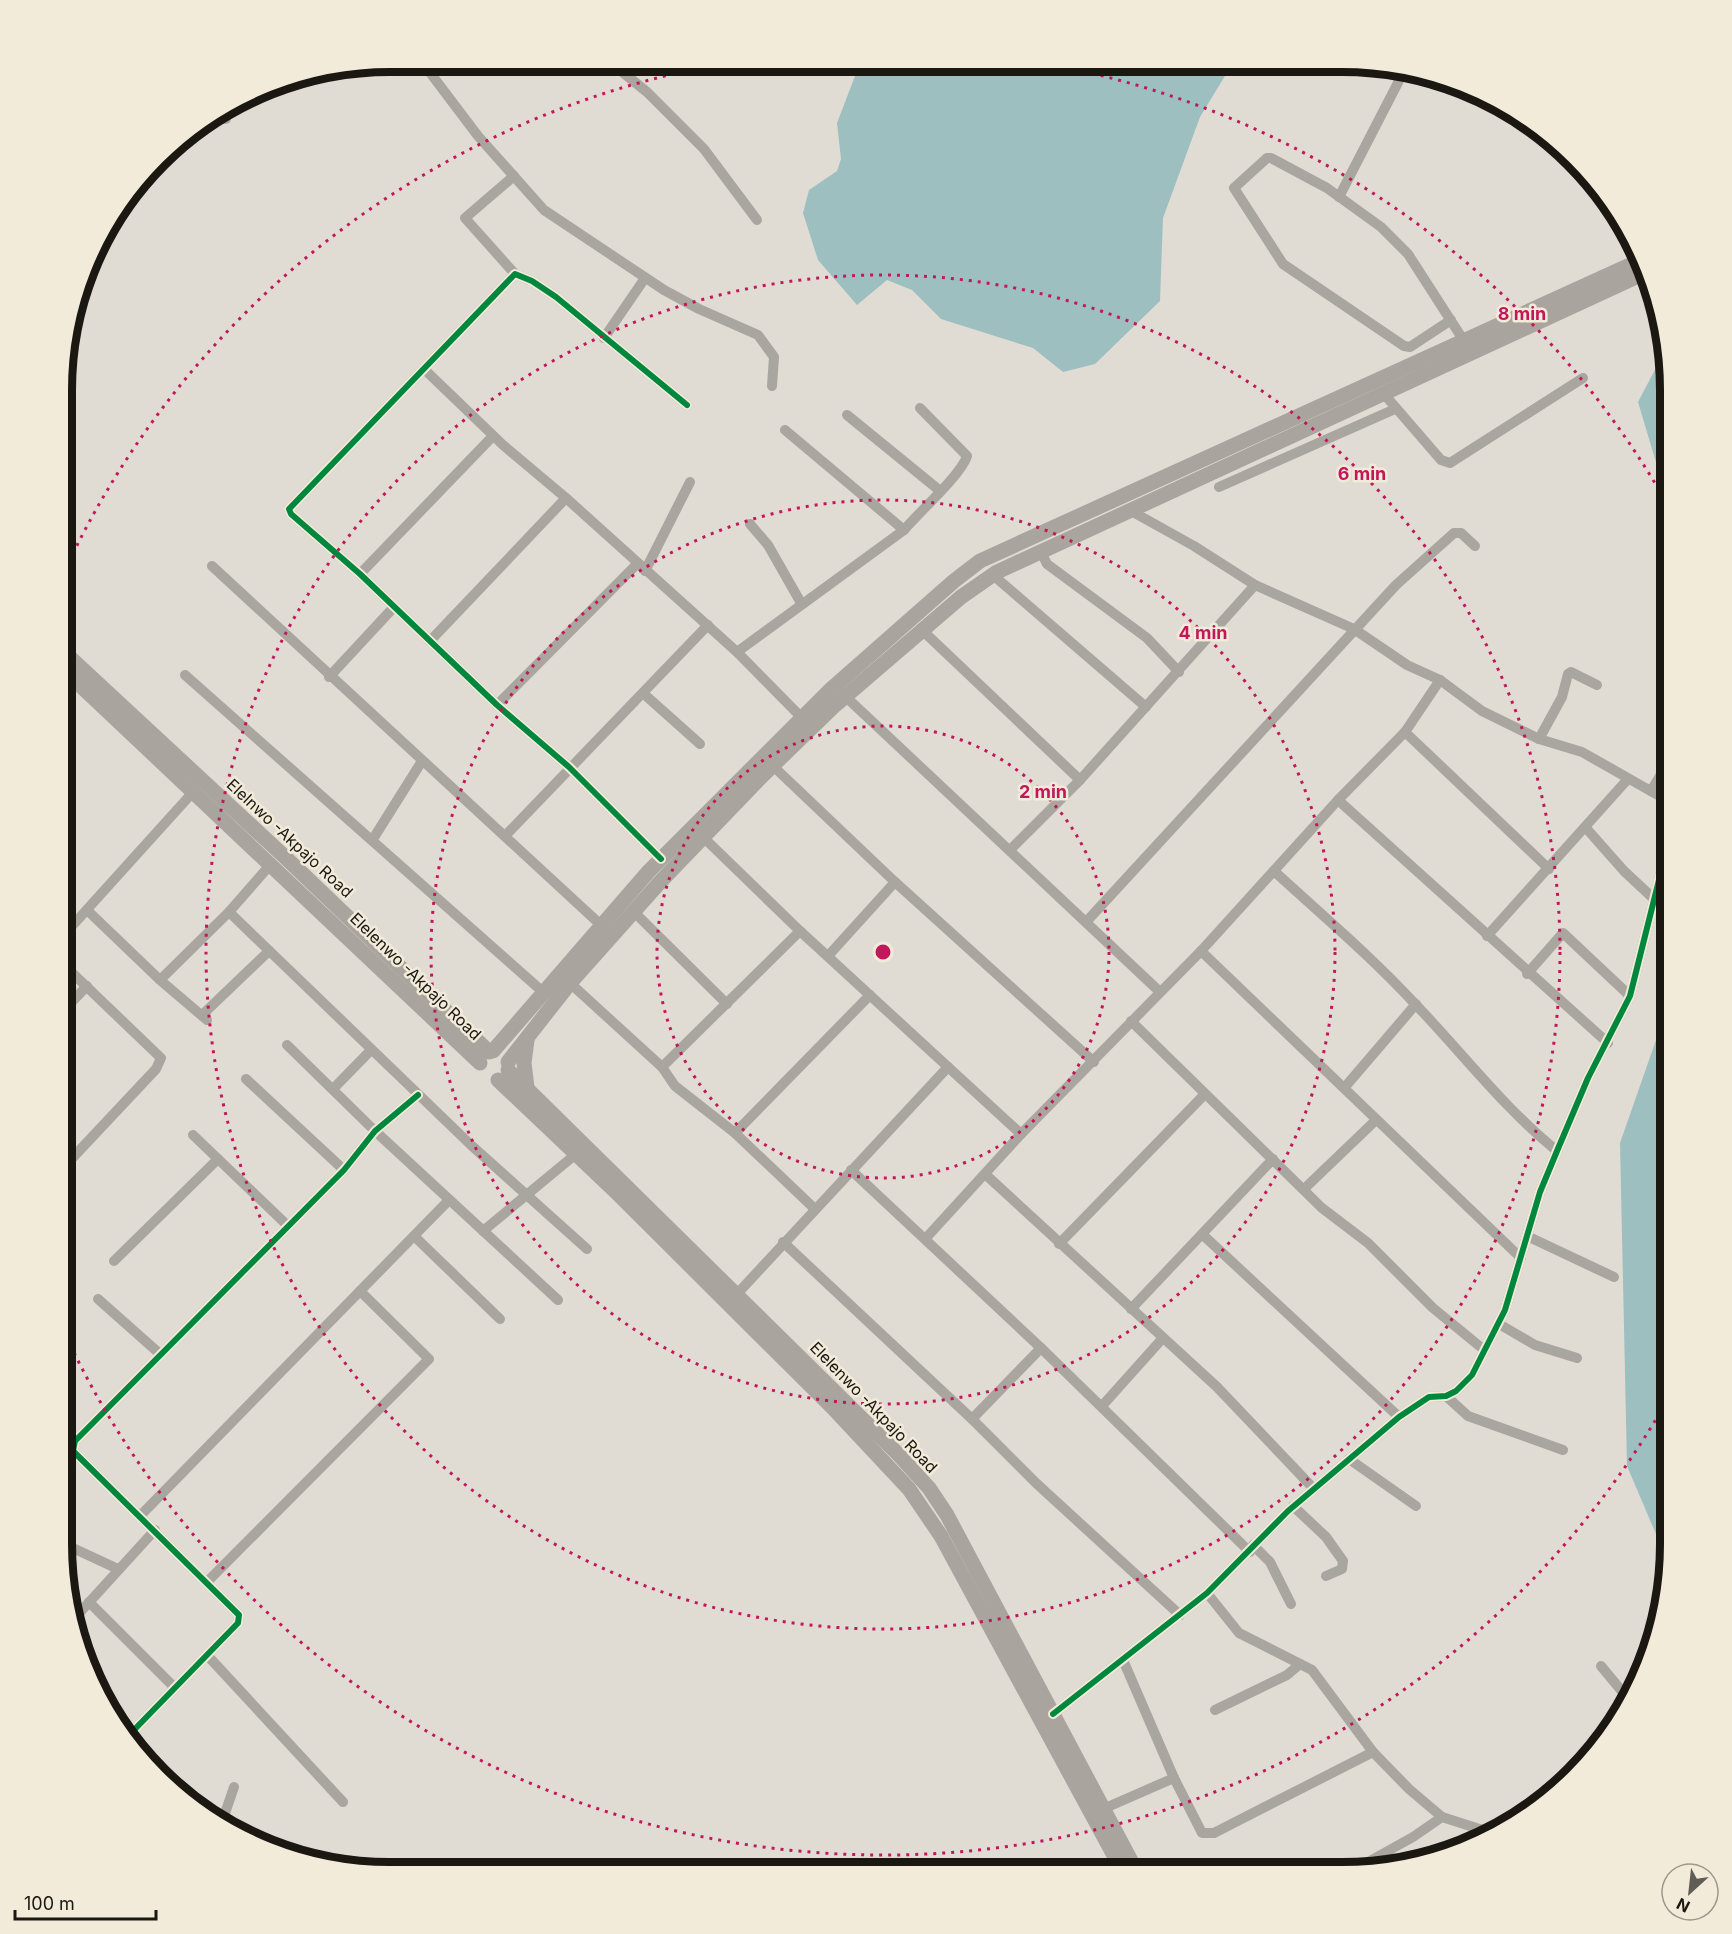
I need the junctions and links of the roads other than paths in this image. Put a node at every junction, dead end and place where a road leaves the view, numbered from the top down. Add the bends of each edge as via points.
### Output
1 (430, 72) edge
2 (622, 72) edge
3 (1401, 77) edge
4 (514, 176) junction
5 (1339, 197) junction
6 (757, 220) dead end
7 (1634, 264) edge
8 (515, 274) junction
9 (1639, 275) edge
10 (645, 278) junction
11 (1536, 316) junction
12 (1451, 320) junction
13 (604, 338) junction
14 (1464, 341) junction
15 (424, 369) junction
16 (1583, 378) dead end
17 (772, 386) dead end
18 (1384, 394) junction
19 (687, 405) dead end
20 (920, 408) dead end
21 (1395, 409) junction
22 (847, 416) dead end
23 (785, 430) dead end
24 (493, 436) junction
25 (690, 482) dead end
26 (1219, 487) dead end
27 (939, 490) junction
28 (566, 498) junction
29 (1131, 511) junction
30 (750, 524) dead end
31 (904, 530) junction
32 (1475, 546) dead end
33 (1041, 552) junction
34 (212, 566) dead end
35 (641, 567) junction
36 (360, 574) junction
37 (993, 575) junction
38 (1255, 585) junction
39 (801, 603) junction
40 (394, 607) junction
41 (708, 625) junction
42 (1354, 629) junction
43 (924, 631) junction
44 (430, 640) junction
45 (737, 652) junction
46 (72, 660) edge
47 (1179, 672) junction
48 (185, 675) dead end
49 (72, 677) edge
50 (329, 677) junction
51 (1440, 680) junction
52 (1597, 685) dead end
53 (644, 694) junction
54 (846, 697) junction
55 (497, 705) junction
56 (1146, 707) junction
57 (802, 717) junction
58 (1405, 732) junction
59 (1539, 739) junction
60 (700, 744) dead end
61 (422, 761) junction
62 (773, 766) junction
63 (569, 768) junction
64 (1660, 776) edge
65 (1080, 780) junction
66 (1627, 780) junction
67 (194, 791) junction
68 (1651, 791) junction
69 (1660, 796) edge
70 (1338, 800) junction
71 (1586, 828) junction
72 (505, 836) junction
73 (703, 837) junction
74 (373, 839) junction
75 (1011, 849) junction
76 (661, 859) junction
77 (271, 864) junction
78 (1549, 869) junction
79 (1274, 871) junction
80 (1660, 880) edge
81 (895, 882) junction
82 (1654, 899) junction
83 (87, 910) junction
84 (229, 912) junction
85 (634, 912) junction
86 (1087, 921) junction
87 (72, 926) edge
88 (602, 926) junction
89 (800, 931) junction
90 (1486, 936) junction
91 (269, 951) junction
92 (1201, 951) junction
93 (828, 956) junction
94 (72, 972) edge
95 (1527, 974) junction
96 (160, 980) junction
97 (570, 983) junction
98 (87, 986) junction
99 (543, 992) junction
100 (1160, 992) junction
101 (870, 995) junction
102 (1630, 996) junction
103 (72, 1002) edge
104 (727, 1004) junction
105 (1416, 1004) junction
106 (1131, 1021) junction
107 (511, 1028) junction
108 (469, 1032) junction
109 (529, 1034) junction
110 (1608, 1043) junction
111 (287, 1045) dead end
112 (371, 1050) junction
113 (487, 1056) junction
114 (1094, 1062) junction
115 (662, 1067) junction
116 (948, 1067) junction
117 (504, 1071) junction
118 (246, 1079) dead end
119 (1345, 1087) junction
120 (527, 1088) junction
121 (333, 1089) junction
122 (418, 1095) junction
123 (1204, 1095) junction
124 (1376, 1120) junction
125 (375, 1131) junction
126 (735, 1133) junction
127 (1021, 1134) junction
128 (193, 1135) dead end
129 (1557, 1151) junction
130 (576, 1154) junction
131 (72, 1158) edge
132 (218, 1159) junction
133 (1273, 1159) junction
134 (344, 1170) junction
135 (851, 1170) junction
136 (985, 1174) junction
137 (1304, 1189) junction
138 (526, 1194) junction
139 (450, 1200) junction
140 (815, 1209) junction
141 (288, 1226) junction
142 (483, 1230) junction
143 (1203, 1235) junction
144 (414, 1236) junction
145 (1527, 1236) junction
146 (926, 1238) junction
147 (783, 1242) junction
148 (1059, 1244) junction
149 (587, 1250) dead end
150 (1521, 1258) junction
151 (114, 1261) dead end
152 (1614, 1276) dead end
153 (360, 1291) junction
154 (737, 1294) junction
155 (98, 1299) dead end
156 (558, 1300) dead end
157 (1131, 1309) junction
158 (500, 1319) dead end
159 (1499, 1324) junction
160 (1162, 1339) junction
161 (1041, 1348) junction
162 (1483, 1349) junction
163 (160, 1354) junction
164 (1577, 1358) dead end
165 (1446, 1396) junction
166 (1102, 1406) junction
167 (1399, 1417) junction
168 (972, 1419) junction
169 (1563, 1449) dead end
170 (1349, 1459) junction
171 (1314, 1489) junction
172 (1293, 1506) junction
173 (1416, 1506) dead end
174 (140, 1516) junction
175 (155, 1530) junction
176 (72, 1548) edge
177 (1252, 1548) junction
178 (118, 1569) junction
179 (1326, 1576) dead end
180 (207, 1582) junction
181 (1207, 1593) junction
182 (89, 1602) junction
183 (1291, 1604) dead end
184 (80, 1613) edge
185 (1180, 1615) junction
186 (207, 1655) junction
187 (1123, 1660) junction
188 (1300, 1664) junction
189 (1601, 1666) dead end
190 (174, 1687) junction
191 (1623, 1692) edge
192 (1215, 1710) dead end
193 (1053, 1714) junction
194 (133, 1731) dead end
195 (1373, 1752) junction
196 (1174, 1778) junction
197 (234, 1786) dead end
198 (343, 1802) dead end
199 (1103, 1809) junction
200 (224, 1815) edge
201 (1442, 1817) junction
202 (1482, 1830) edge
203 (1371, 1860) edge
204 (1118, 1862) edge
205 (1132, 1862) edge

1 - 4 street
2 - 6 street via 704,149
3 - 5 street
4 - 8 street via 465,218
4 - 10 street via 544,210
5 - 12 street via 1382,227 1408,254
5 - 12 street via 1275,158 1267,158 1234,188 1283,264 1404,346
7 - 11 main road
8 - 13 street via 556,297
8 - 15 street
9 - 11 main road
10 - 13 street
10 - 17 street via 699,309 758,335 774,357
11 - 14 main road
11 - 18 main road
12 - 14 street
13 - 19 street
14 - 57 main road via 980,561
15 - 24 street
15 - 36 street via 289,508 291,514
16 - 21 street via 1450,463 1441,460
18 - 21 street
18 - 29 main road
20 - 27 street via 967,456 963,468
21 - 26 street
22 - 27 street
23 - 31 street
24 - 28 street
24 - 36 street
25 - 35 street
27 - 31 street
28 - 35 street
28 - 44 street
29 - 33 main road
29 - 38 street
30 - 39 street via 768,545
31 - 39 street
32 - 42 street via 1461,533 1454,533
33 - 37 main road
33 - 47 street via 1047,564 1147,638
34 - 50 street
35 - 41 street
35 - 55 street
36 - 40 street
37 - 43 main road via 961,597
37 - 56 street
38 - 42 street
38 - 47 street
39 - 45 street
40 - 44 street
40 - 50 street
41 - 45 street
41 - 53 street
42 - 51 street via 1407,665
42 - 86 street
43 - 54 main road
43 - 65 street
44 - 55 street
45 - 57 street
46 - 108 main road, Elelnwo -Akpajo Road
47 - 56 street
48 - 74 street
49 - 67 main road, Elelenwo -Akpajo Road
50 - 61 street
51 - 58 street
51 - 59 street via 1482,711
52 - 59 street via 1568,674 1562,697
53 - 60 street
53 - 63 street
54 - 62 main road
54 - 75 street
55 - 63 street
56 - 65 street
57 - 76 main road
58 - 70 street
58 - 78 street
59 - 66 street via 1582,752
61 - 72 street
61 - 74 street
62 - 73 main road
62 - 81 street
63 - 72 street
63 - 76 street
64 - 68 street
65 - 75 street
66 - 68 street
66 - 71 street
67 - 77 main road, Elelenwo -Akpajo Road
67 - 83 street
68 - 69 street
70 - 79 street
70 - 90 street
71 - 78 street
71 - 82 street via 1623,871
72 - 88 street
73 - 85 main road
73 - 89 street
74 - 99 street
75 - 86 street
76 - 88 main road
77 - 84 street
77 - 113 main road, Elelenwo -Akpajo Road
78 - 90 street
79 - 92 street
79 - 105 street
80 - 82 street
81 - 93 street
81 - 114 street
82 - 102 street
83 - 87 street
83 - 96 street
84 - 91 street
84 - 96 street
85 - 97 main road
85 - 104 street
86 - 100 street
88 - 99 main road
89 - 93 street
89 - 104 street
90 - 95 street
91 - 96 street via 204,1018
91 - 112 street
92 - 100 street
92 - 119 street
93 - 101 street
94 - 98 street
95 - 102 street via 1563,933
95 - 110 street
97 - 109 main road
97 - 115 street
98 - 103 street
98 - 131 street via 161,1058 156,1069
99 - 107 main road
100 - 106 street
101 - 116 street
101 - 126 street
102 - 110 street
104 - 115 street
105 - 119 street
105 - 129 street via 1496,1095
106 - 114 street
106 - 123 street
107 - 108 main road via 491,1035
107 - 113 main road
108 - 113 main road, Elelnwo -Akpajo Road
109 - 117 main road
109 - 120 main road via 524,1056
110 - 129 street via 1588,1078
111 - 121 street
112 - 121 street
112 - 122 street
113 - 117 main road via 503,1054
113 - 117 main road via 484,1076
114 - 127 street
115 - 126 street via 675,1086
116 - 127 street
116 - 135 street
117 - 120 main road, Elelenwo -Akpajo Road
117 - 130 main road, Elelenwo -Akpajo Road
118 - 134 street
119 - 124 street
120 - 154 main road, Elelenwo -Akpajo Road
121 - 125 street
122 - 125 street
122 - 138 street
123 - 133 street
123 - 148 street
124 - 137 street
124 - 150 street
125 - 134 street
125 - 139 street
126 - 140 street
127 - 136 street
128 - 132 street
129 - 145 street
130 - 138 street
130 - 204 main road, Elelenwo -Akpajo Road via 835,1410 909,1489 941,1536
132 - 141 street
132 - 151 street
133 - 137 street
133 - 143 street
134 - 141 street
135 - 140 street
135 - 146 street
136 - 146 street
136 - 148 street
137 - 162 street
138 - 142 street
138 - 149 street
139 - 142 street
139 - 144 street
140 - 147 street
141 - 163 street
142 - 156 street
143 - 157 street
143 - 167 street
144 - 153 street
144 - 158 street
145 - 150 street
145 - 152 street
146 - 161 street
147 - 154 street
147 - 168 street
148 - 157 street
150 - 159 street
153 - 174 street
153 - 180 street via 429,1359
154 - 193 main road, Elelenwo -Akpajo Road via 929,1488
155 - 163 street
157 - 160 street
159 - 162 street
159 - 164 street via 1535,1345
160 - 166 street
160 - 171 street via 1217,1387
161 - 166 street
161 - 168 street
162 - 165 street via 1468,1380
163 - 174 street via 72,1447
165 - 167 street via 1429,1397
165 - 169 street via 1468,1416
166 - 177 street
167 - 170 street
168 - 185 street
170 - 171 street
170 - 173 street
171 - 172 street
172 - 177 street
172 - 179 street via 1326,1537 1343,1561 1342,1569
174 - 175 street
175 - 178 street
175 - 180 street
176 - 178 street
177 - 181 street
177 - 183 street via 1270,1563
178 - 182 street
180 - 186 street via 235,1610 239,1620
181 - 185 street
181 - 188 street via 1239,1633
182 - 184 street
182 - 190 street
185 - 187 street
186 - 190 street
186 - 198 street
187 - 193 street
187 - 196 street
188 - 192 street via 1287,1675
188 - 195 street via 1312,1670 1330,1691
189 - 191 street
190 - 194 street
193 - 199 main road, Elelenwo -Akpajo Road
195 - 196 street via 1209,1834 1199,1829
195 - 201 street
196 - 199 street
197 - 200 street
199 - 205 main road, Elelenwo -Akpajo Road
201 - 202 street
201 - 203 street

